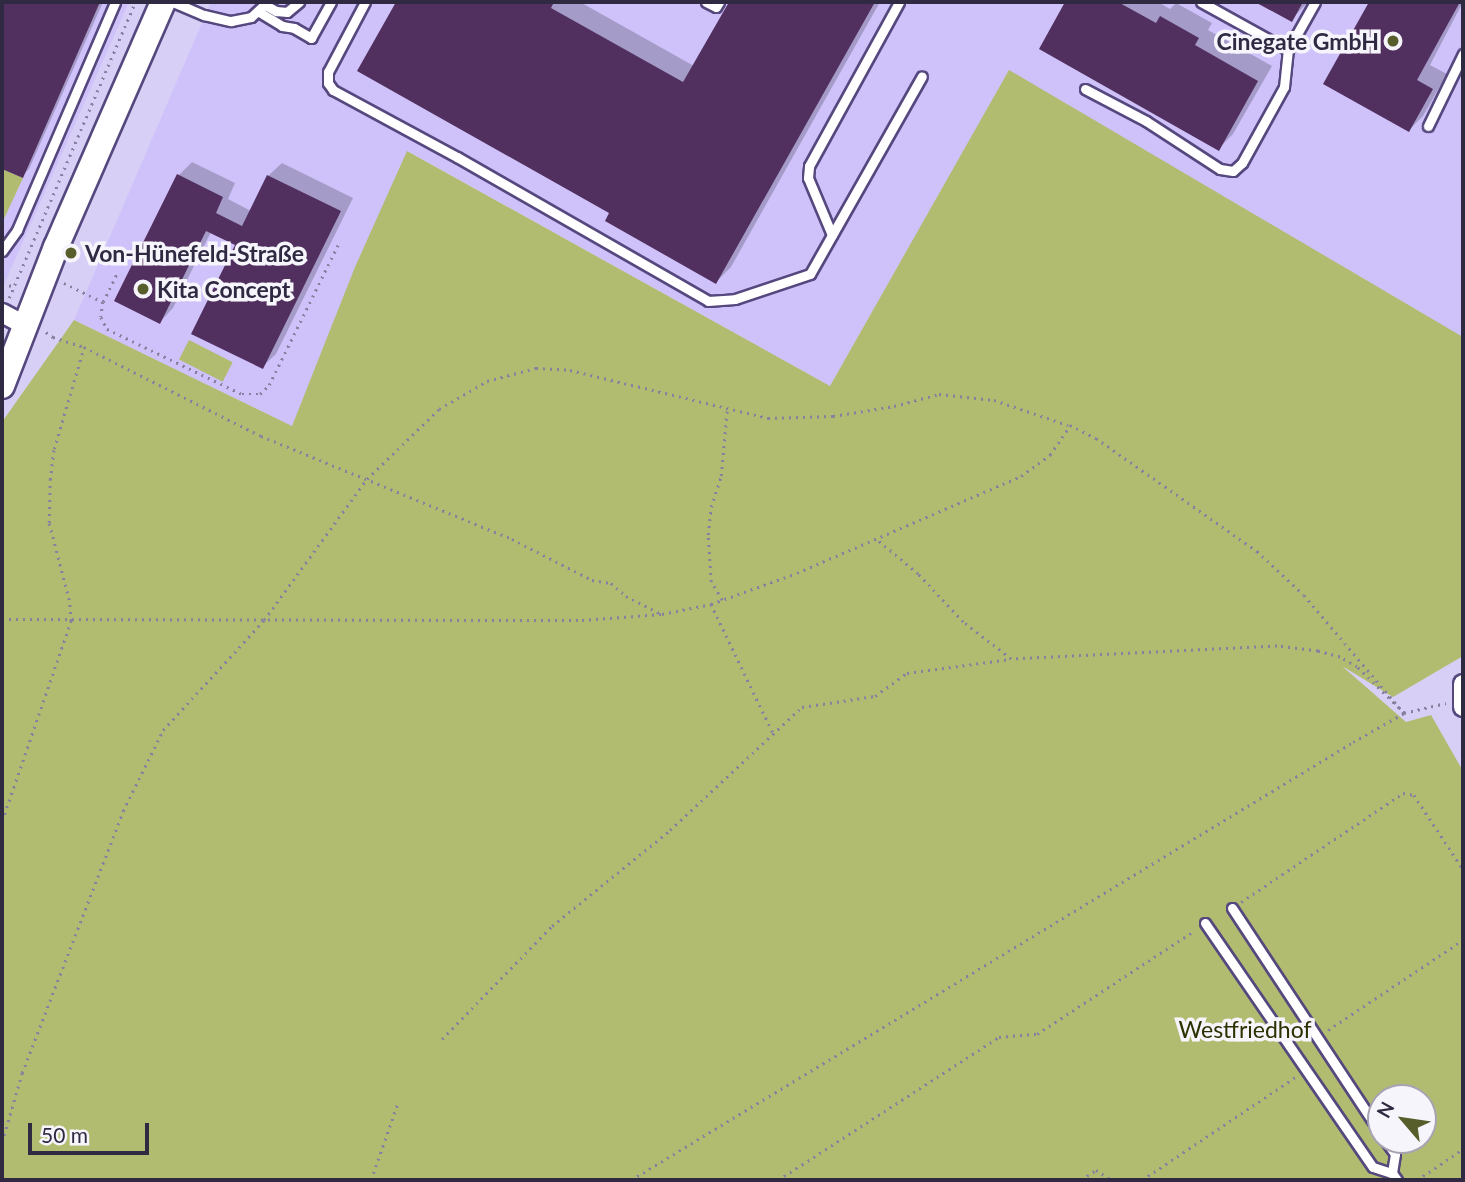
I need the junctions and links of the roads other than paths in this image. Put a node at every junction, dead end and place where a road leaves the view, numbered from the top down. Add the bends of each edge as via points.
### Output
1 (115, 2) edge
2 (163, 2) edge
3 (173, 2) edge
4 (299, 2) edge
5 (331, 2) edge
6 (365, 2) edge
7 (706, 2) edge
8 (719, 2) edge
9 (899, 2) edge
10 (1201, 2) edge
11 (1315, 2) edge
12 (263, 6) edge
13 (1288, 50) junction
14 (1463, 54) edge
15 (922, 76) dead end
16 (1086, 89) dead end
17 (1427, 126) dead end
18 (832, 235) junction
19 (2, 251) edge
20 (2, 313) edge
21 (33, 325) junction
22 (2, 386) edge
23 (1232, 908) road end
24 (1205, 923) road end
25 (1367, 1113) edge
26 (1395, 1154) edge
27 (1394, 1177) edge

1 - 19 lane via 17,230
2 - 21 main road
3 - 12 lane via 231,21 242,20
4 - 12 lane via 287,12
5 - 12 lane via 311,38 282,26
6 - 18 lane via 328,72 333,90 708,301 735,299 810,274
7 - 8 lane via 716,7
9 - 18 lane via 809,166 808,178
10 - 13 lane
11 - 13 lane
13 - 16 lane via 1284,87 1242,163 1233,171 1220,169
14 - 17 lane
15 - 18 lane
20 - 21 street
21 - 22 main road
23 - 25 lane
24 - 27 lane via 1373,1167
26 - 27 lane

